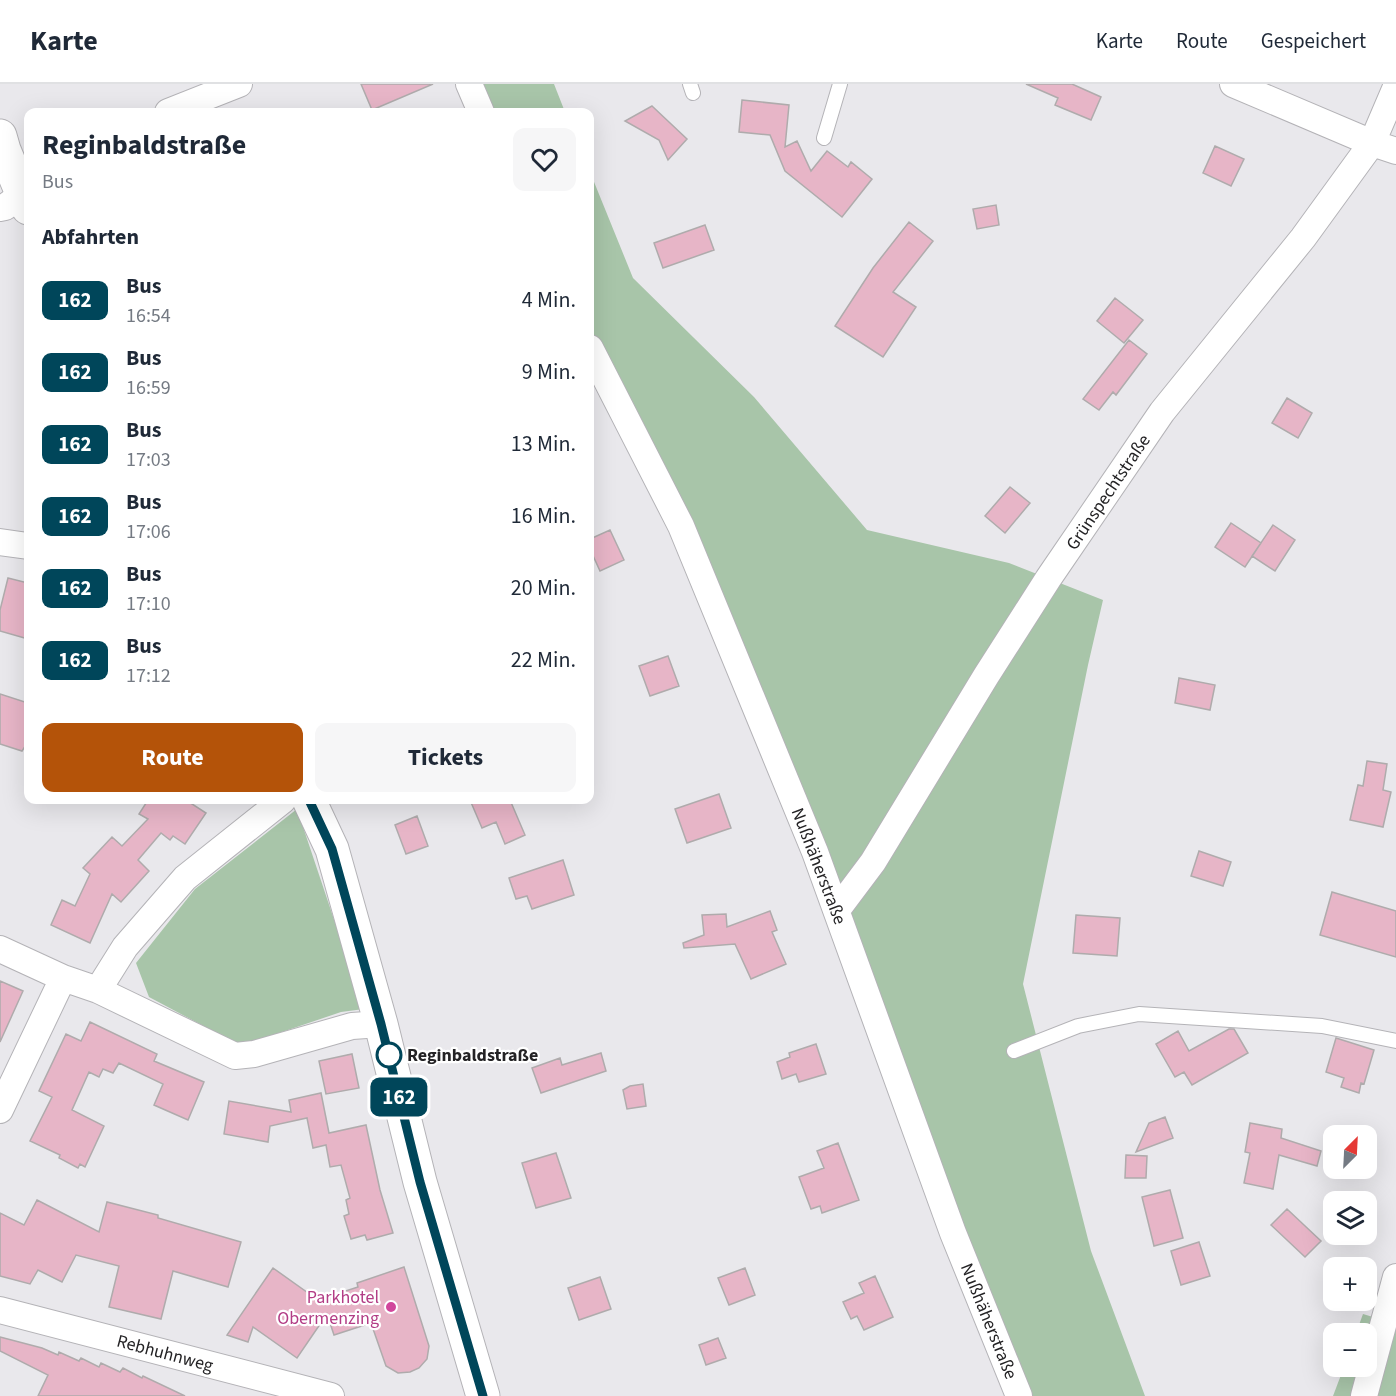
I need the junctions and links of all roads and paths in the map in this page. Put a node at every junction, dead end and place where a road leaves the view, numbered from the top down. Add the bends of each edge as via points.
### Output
1 (239, 84) edge
2 (469, 84) edge
3 (840, 84) edge
4 (1233, 84) edge
5 (1396, 87) edge
6 (178, 108) edge
7 (479, 108) edge
8 (0, 136) edge
9 (824, 138) dead end
10 (1372, 142) junction
11 (1396, 151) edge
12 (20, 200) edge
13 (594, 356) edge
14 (0, 542) edge
15 (24, 545) edge
16 (278, 804) edge
17 (311, 804) edge
18 (837, 910) junction
19 (0, 949) edge
20 (63, 978) junction
21 (98, 990) junction
22 (381, 1024) junction
23 (1396, 1041) edge
24 (1014, 1051) dead end
25 (0, 1110) edge
26 (1396, 1277) edge
27 (0, 1310) edge
28 (331, 1396) edge
29 (483, 1396) edge
30 (1019, 1396) edge
31 (1364, 1396) edge

1 - 6 street
2 - 7 street
3 - 9 lane
4 - 10 street
5 - 10 street, Grünspechtstraße
8 - 12 street
10 - 11 street
10 - 18 street, Grünspechtstraße via 1303,238 1162,412 1048,579 873,862
13 - 18 street, Nußhäherstraße via 681,526
14 - 15 street
16 - 21 street via 184,878 125,947
17 - 22 street via 332,849
18 - 30 street, Nußhäherstraße via 953,1233
19 - 20 street
20 - 21 street
20 - 25 street
21 - 22 street via 235,1056 352,1026
22 - 29 street via 420,1182
23 - 24 lane via 1322,1026 1139,1014 1078,1026
26 - 31 street
27 - 28 street, Rebhuhnweg

